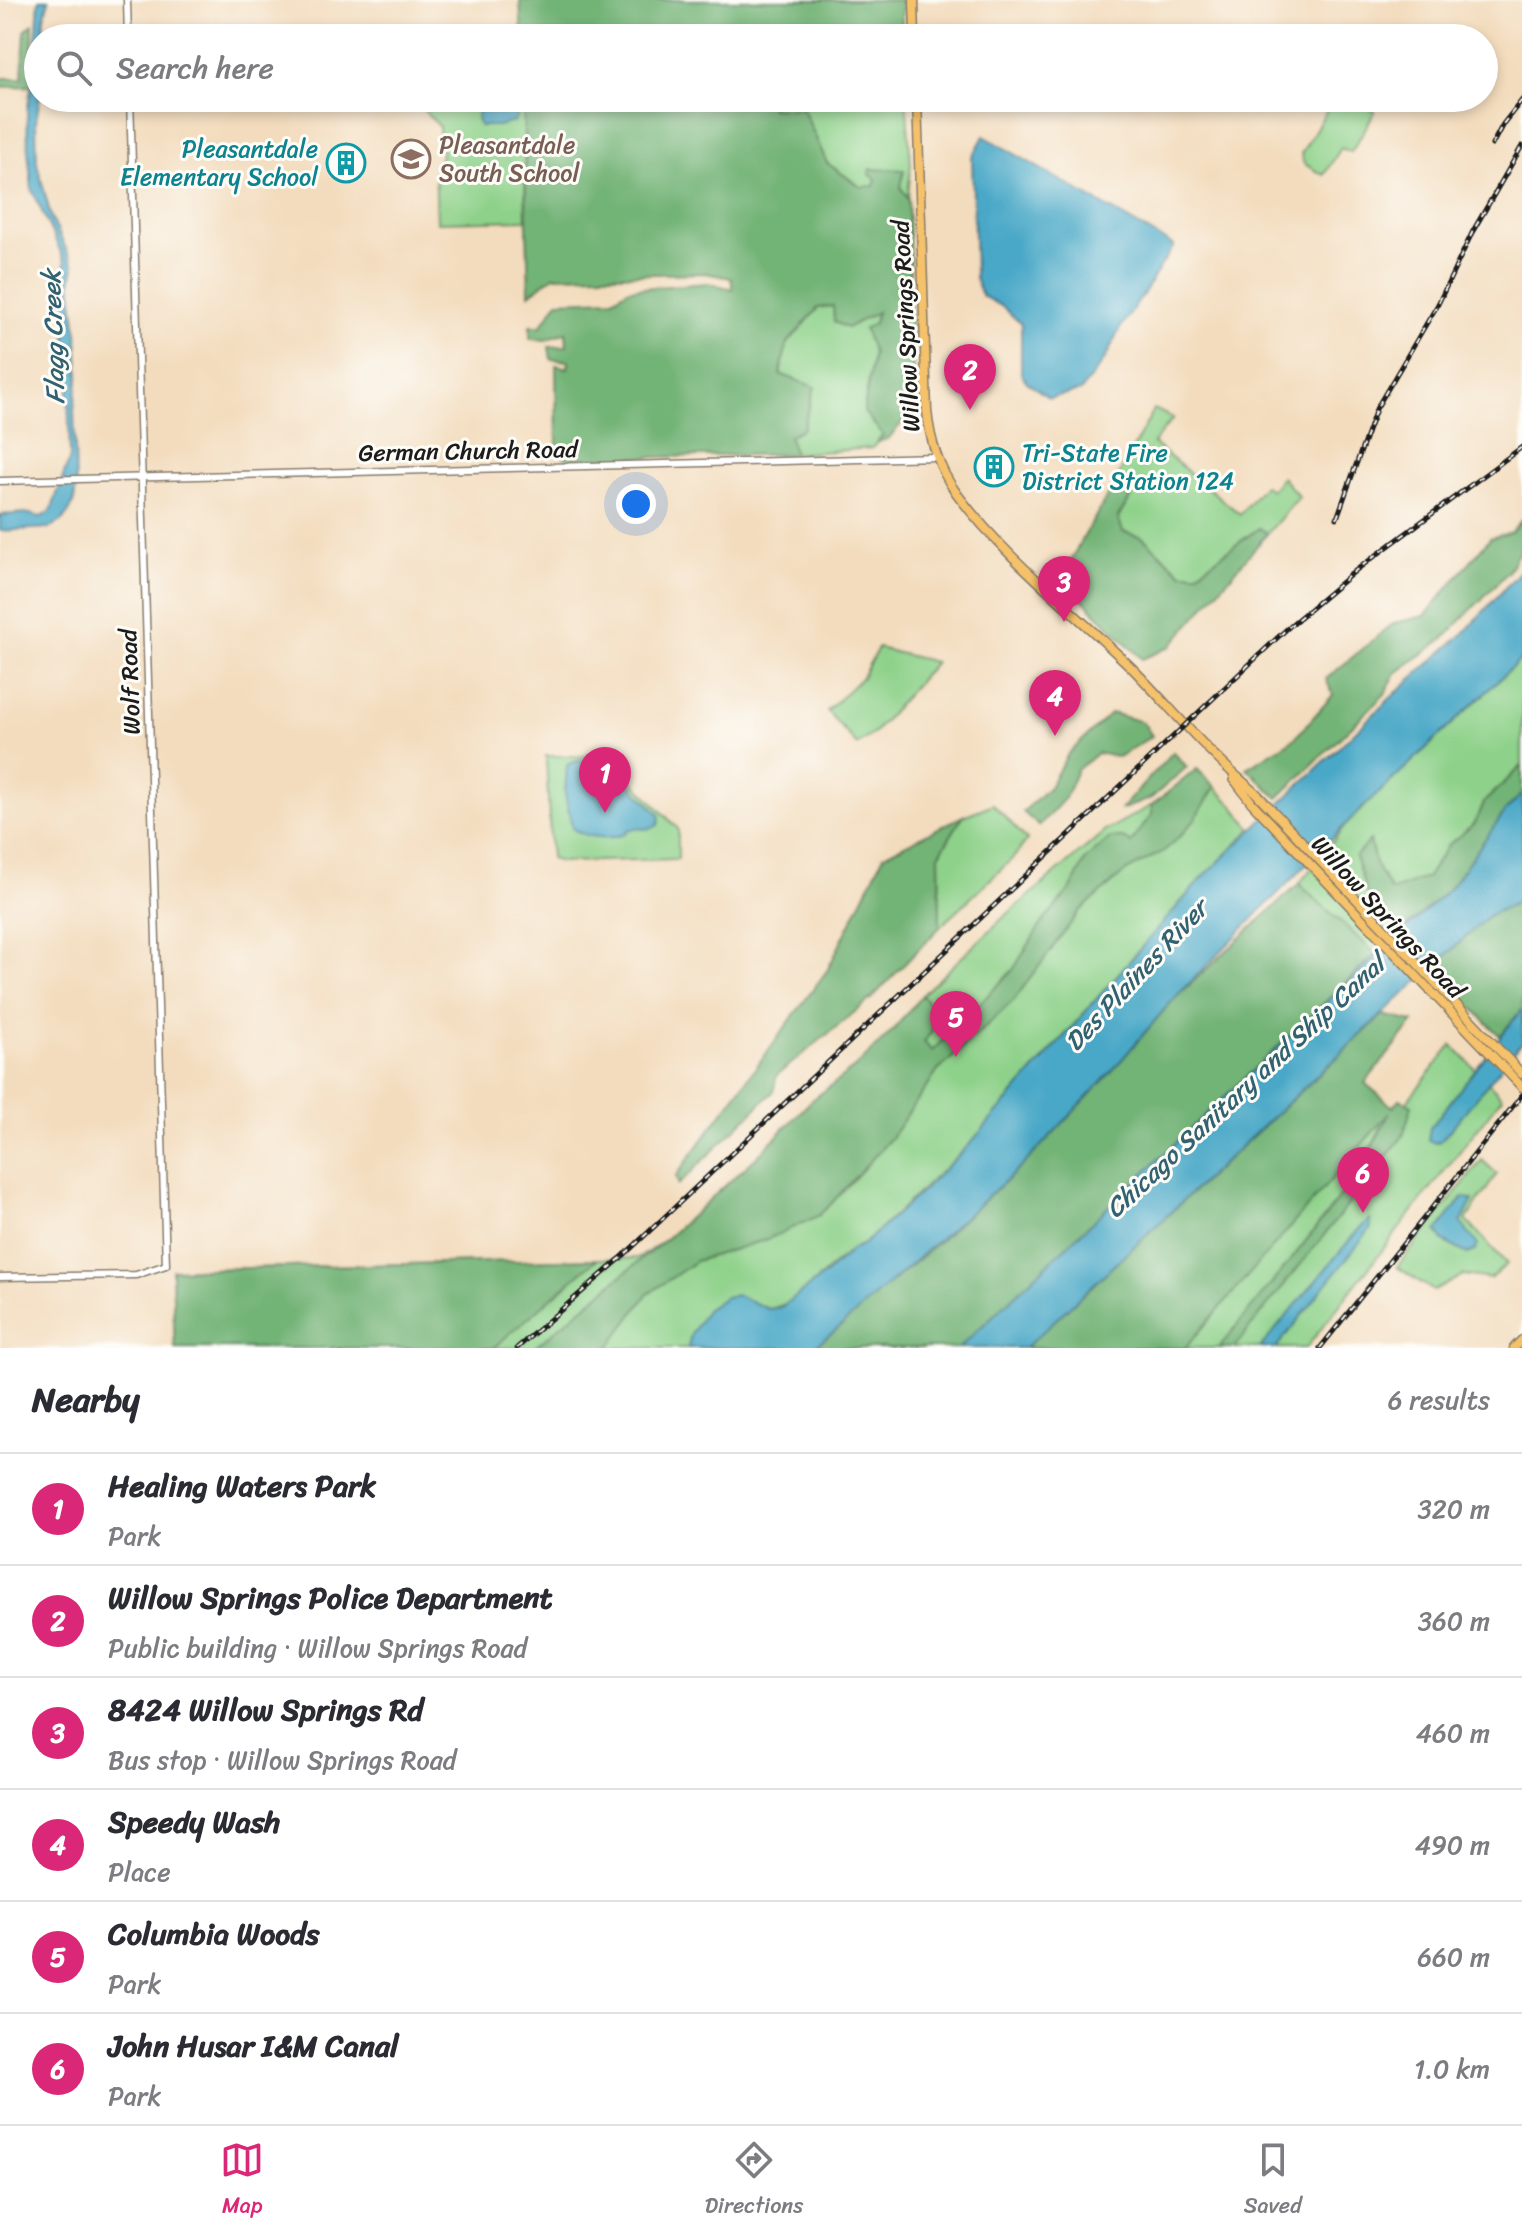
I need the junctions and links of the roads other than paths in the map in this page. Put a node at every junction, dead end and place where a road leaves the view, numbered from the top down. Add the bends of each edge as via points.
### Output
1 (127, 0) edge
2 (914, 0) edge
3 (128, 24) edge
4 (915, 24) edge
5 (130, 112) edge
6 (917, 112) edge
7 (937, 457) junction
8 (142, 477) junction
9 (0, 481) edge
10 (1250, 794) junction
11 (1522, 1074) edge
12 (1522, 1087) edge
13 (0, 1277) edge
14 (1522, 1340) edge
15 (1514, 1348) edge

1 - 3 street
2 - 4 main road
5 - 8 street, Wolf Road
6 - 7 main road, Willow Springs Road via 925,390
7 - 8 street, German Church Road
7 - 10 main road, Willow Springs Road via 957,493 983,523
8 - 9 street, German Church Road
8 - 13 street, Wolf Road via 166,1265 136,1275
10 - 11 main road, Willow Springs Road
10 - 12 main road, Willow Springs Road
14 - 15 main road

